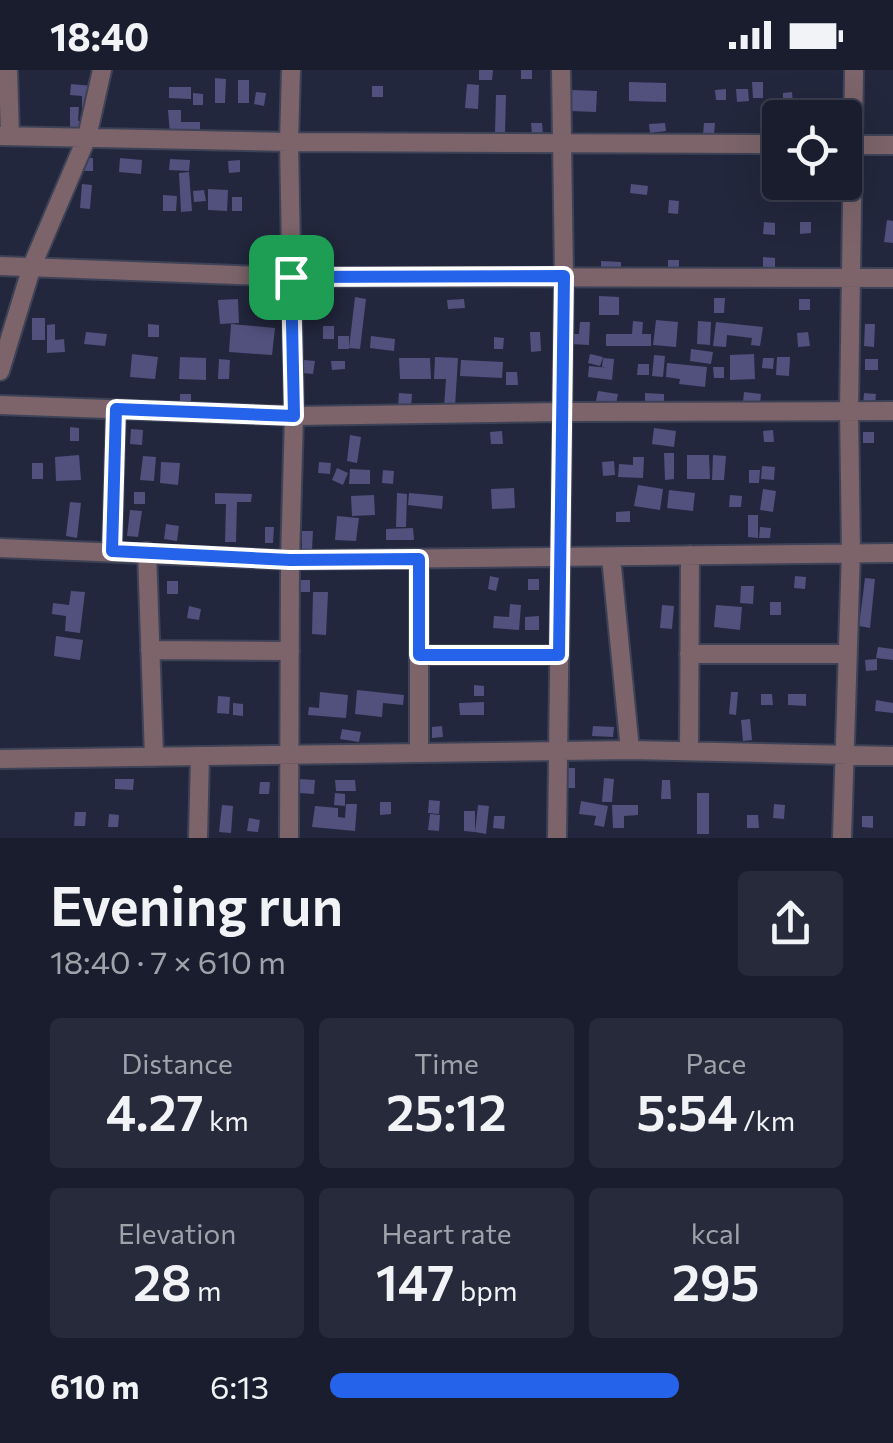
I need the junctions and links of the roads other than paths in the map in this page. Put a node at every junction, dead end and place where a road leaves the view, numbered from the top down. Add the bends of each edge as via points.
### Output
1 (8, 70) edge
2 (102, 70) edge
3 (291, 70) edge
4 (562, 70) edge
5 (854, 70) edge
6 (852, 100) edge
7 (5, 136) edge
8 (87, 137) junction
9 (289, 142) junction
10 (563, 143) junction
11 (762, 144) edge
12 (862, 145) edge
13 (893, 145) edge
14 (851, 200) edge
15 (0, 266) edge
16 (32, 266) junction
17 (564, 276) junction
18 (852, 276) junction
19 (291, 277) junction
20 (893, 278) edge
21 (0, 371) edge
22 (0, 405) edge
23 (116, 409) junction
24 (850, 410) junction
25 (893, 410) edge
26 (561, 412) junction
27 (294, 416) junction
28 (0, 548) edge
29 (112, 551) junction
30 (147, 552) junction
31 (851, 552) junction
32 (893, 553) edge
33 (690, 556) junction
34 (612, 557) junction
35 (561, 558) junction
36 (419, 559) junction
37 (290, 560) junction
38 (150, 650) junction
39 (290, 650) junction
40 (689, 654) junction
41 (848, 654) junction
42 (419, 655) junction
43 (559, 655) junction
44 (630, 750) junction
45 (688, 751) junction
46 (557, 752) junction
47 (419, 753) junction
48 (290, 754) junction
49 (845, 754) junction
50 (200, 756) junction
51 (893, 756) edge
52 (154, 758) junction
53 (0, 759) edge
54 (198, 838) edge
55 (289, 838) edge
56 (557, 838) edge
57 (842, 838) edge

1 - 7 street
2 - 8 street
3 - 9 street
4 - 10 street
5 - 6 street
7 - 8 street
8 - 9 street
8 - 16 street
9 - 10 street
9 - 19 street
10 - 11 street
10 - 17 street
12 - 13 street
14 - 18 street
15 - 16 street
16 - 19 street
16 - 21 street
17 - 18 street
17 - 19 street
17 - 26 street
18 - 20 street
18 - 24 street
19 - 27 street
22 - 23 street
23 - 27 street
23 - 29 street
24 - 25 street
24 - 26 street
24 - 31 street
26 - 27 street
26 - 35 street
27 - 37 street
28 - 29 street
29 - 30 street
30 - 37 street
30 - 38 street
31 - 32 street
31 - 33 street
31 - 41 street
33 - 34 street
33 - 40 street
34 - 35 street
34 - 44 street
35 - 36 street
35 - 43 street
36 - 37 street
36 - 42 street
37 - 39 street
38 - 39 street
38 - 52 street
39 - 48 street
40 - 41 street
40 - 45 street
41 - 49 street
42 - 43 street
42 - 47 street
43 - 46 street
44 - 45 street
44 - 46 street
45 - 49 street
46 - 47 street
46 - 56 street
47 - 48 street
48 - 50 street
48 - 55 street
49 - 51 street
49 - 57 street
50 - 52 street
50 - 54 street
52 - 53 street

